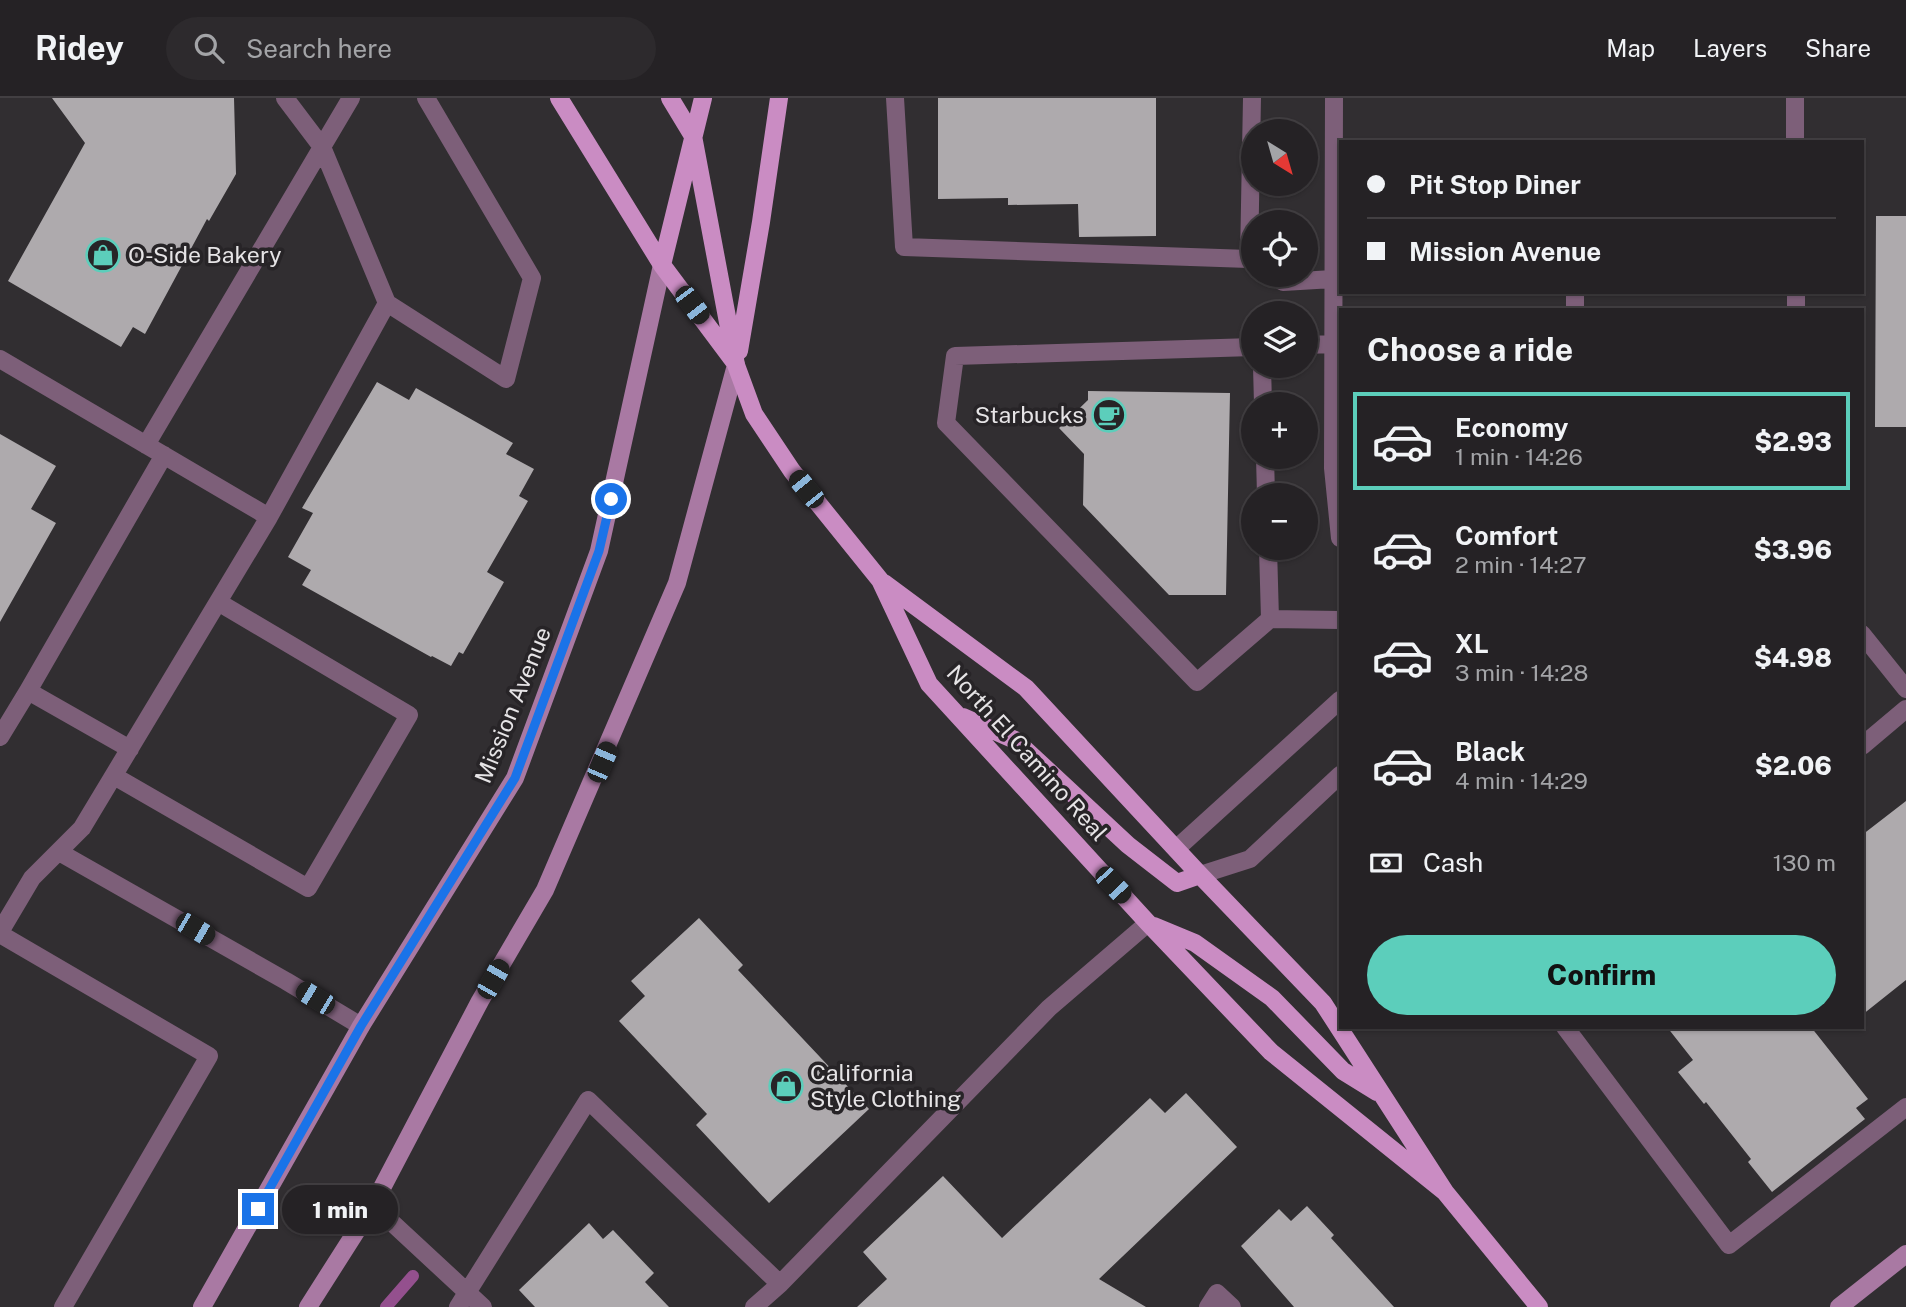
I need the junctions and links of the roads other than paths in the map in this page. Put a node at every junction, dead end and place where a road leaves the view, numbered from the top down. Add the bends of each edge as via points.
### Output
1 (285, 98) edge
2 (351, 98) edge
3 (426, 98) edge
4 (559, 98) edge
5 (670, 98) edge
6 (703, 98) edge
7 (779, 98) edge
8 (895, 98) edge
9 (1252, 98) edge
10 (1334, 98) edge
11 (1795, 98) edge
12 (693, 136) junction
13 (1795, 140) edge
14 (322, 147) junction
15 (1251, 210) edge
16 (1337, 246) edge
17 (1241, 261) edge
18 (662, 265) junction
19 (1334, 279) junction
20 (1318, 280) edge
21 (387, 303) junction
22 (1334, 344) junction
23 (1318, 345) edge
24 (1241, 346) edge
25 (0, 359) edge
26 (736, 365) junction
27 (146, 444) junction
28 (163, 455) junction
29 (1337, 468) edge
30 (1339, 515) edge
31 (269, 517) junction
32 (1268, 560) edge
33 (880, 580) junction
34 (218, 602) junction
35 (1270, 618) junction
36 (1339, 620) edge
37 (1864, 636) edge
38 (1906, 689) edge
39 (28, 691) junction
40 (1339, 701) edge
41 (1906, 709) edge
42 (957, 715) junction
43 (0, 737) edge
44 (1864, 744) edge
45 (130, 748) junction
46 (114, 776) junction
47 (1339, 776) edge
48 (1176, 849) junction
49 (59, 852) junction
50 (1200, 875) junction
51 (1148, 923) junction
52 (0, 933) edge
53 (361, 1026) junction
54 (1339, 1028) edge
55 (1340, 1029) edge
56 (1566, 1029) edge
57 (1383, 1096) junction
58 (1906, 1107) edge
59 (1445, 1192) junction
60 (373, 1205) junction
61 (1906, 1254) edge
62 (780, 1284) junction
63 (466, 1290) junction
64 (1213, 1300) edge
65 (63, 1307) edge
66 (202, 1307) edge
67 (308, 1307) edge
68 (457, 1307) edge
69 (483, 1307) edge
70 (754, 1307) edge
71 (1232, 1307) edge
72 (1539, 1307) edge
73 (1839, 1307) edge

1 - 14 lane
2 - 14 lane
3 - 21 lane via 532,278 506,379
4 - 18 main road
5 - 12 main road
6 - 12 main road, Mission Avenue
7 - 26 main road
8 - 17 lane via 904,247
9 - 15 lane
10 - 16 lane
11 - 13 lane
12 - 18 main road, Mission Avenue
12 - 26 main road
14 - 21 lane
14 - 27 lane
16 - 19 lane
18 - 26 main road
18 - 53 main road, Mission Avenue via 599,551 515,778
19 - 20 lane
19 - 22 lane
21 - 31 lane
22 - 23 lane
22 - 29 lane
24 - 35 lane via 955,356 946,423 1197,682
25 - 27 lane
26 - 33 main road, North El Camino Real via 754,414 780,456
26 - 60 main road via 677,583 602,762 545,890 480,1001
27 - 28 lane
28 - 31 lane
28 - 39 lane
29 - 30 lane
31 - 34 lane
32 - 35 lane
33 - 42 main road, North El Camino Real via 929,684
33 - 48 main road, North El Camino Real via 1026,688
34 - 45 lane
34 - 46 lane via 409,715 308,888
35 - 36 lane
37 - 38 lane
39 - 43 lane
39 - 45 lane
40 - 48 lane
41 - 44 lane
42 - 50 main road via 1015,740 1128,845 1177,883
42 - 51 main road, North El Camino Real
45 - 46 lane
46 - 49 lane via 82,828
47 - 50 lane via 1250,859
48 - 50 main road, North El Camino Real
49 - 52 lane via 32,878
49 - 53 lane
50 - 54 main road, North El Camino Real via 1323,1003
51 - 57 main road via 1195,943 1272,998 1343,1071
51 - 59 main road, North El Camino Real via 1271,1052
51 - 62 lane via 1049,1008
52 - 65 lane via 209,1056
53 - 66 main road, Mission Avenue
55 - 57 main road, North El Camino Real
56 - 58 lane via 1729,1245
57 - 59 main road, North El Camino Real
59 - 72 main road, North El Camino Real
60 - 63 lane
60 - 67 main road
61 - 73 main road
62 - 63 lane via 587,1100
62 - 70 lane
63 - 68 lane
63 - 69 lane
64 - 71 lane

